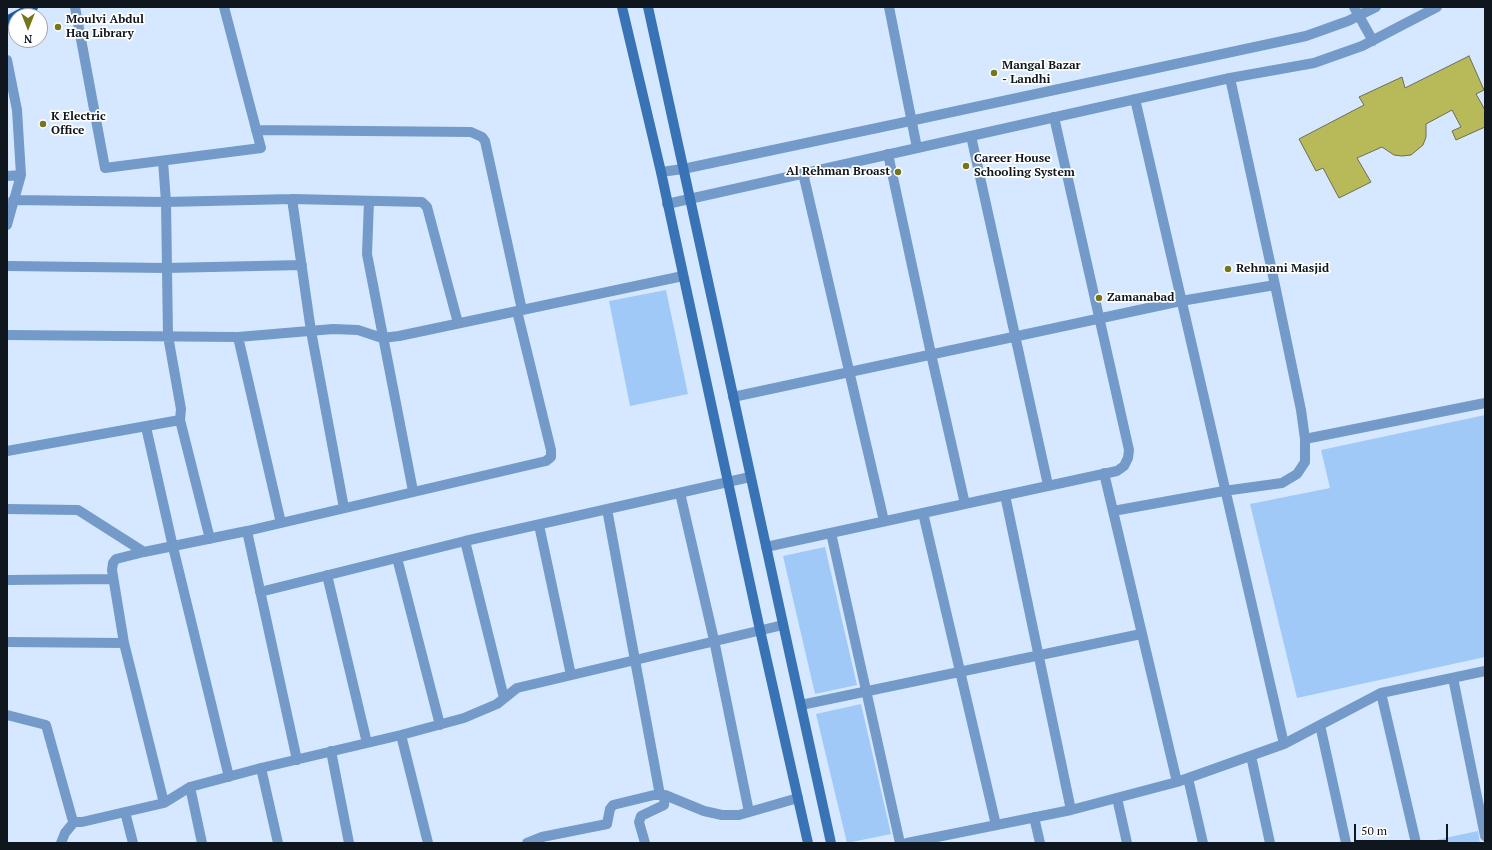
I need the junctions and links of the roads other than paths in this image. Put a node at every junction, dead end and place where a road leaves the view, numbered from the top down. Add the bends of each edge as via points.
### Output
1 (75, 7) edge
2 (224, 7) edge
3 (622, 7) edge
4 (648, 7) edge
5 (889, 7) edge
6 (1376, 7) edge
7 (1437, 7) edge
8 (1356, 11) edge
9 (1373, 41) junction
10 (7, 60) edge
11 (1230, 78) junction
12 (1134, 99) junction
13 (1054, 117) junction
14 (911, 120) junction
15 (256, 130) junction
16 (971, 136) junction
17 (917, 148) junction
18 (888, 154) junction
19 (163, 161) junction
20 (683, 169) junction
21 (661, 172) junction
22 (803, 174) junction
23 (21, 175) junction
24 (7, 176) edge
25 (689, 199) junction
26 (13, 200) junction
27 (292, 200) junction
28 (369, 201) junction
29 (166, 202) junction
30 (667, 204) junction
31 (7, 226) edge
32 (302, 265) junction
33 (7, 266) edge
34 (166, 268) junction
35 (683, 276) junction
36 (1275, 285) junction
37 (1181, 301) junction
38 (519, 310) junction
39 (1100, 319) junction
40 (458, 323) junction
41 (311, 331) junction
42 (7, 335) edge
43 (168, 336) junction
44 (238, 337) junction
45 (1015, 337) junction
46 (382, 338) junction
47 (931, 354) junction
48 (849, 373) junction
49 (733, 397) junction
50 (1485, 404) edge
51 (180, 420) junction
52 (146, 427) junction
53 (1305, 439) junction
54 (7, 451) edge
55 (1104, 473) junction
56 (750, 477) junction
57 (728, 482) junction
58 (1048, 485) junction
59 (413, 491) junction
60 (1224, 491) junction
61 (680, 493) junction
62 (1005, 495) junction
63 (965, 504) junction
64 (344, 508) junction
65 (7, 509) edge
66 (607, 509) junction
67 (1113, 511) junction
68 (923, 513) junction
69 (884, 521) junction
70 (281, 523) junction
71 (539, 524) junction
72 (247, 531) junction
73 (831, 533) junction
74 (210, 539) junction
75 (465, 541) junction
76 (173, 547) junction
77 (766, 547) junction
78 (144, 552) junction
79 (397, 558) junction
80 (328, 576) junction
81 (113, 579) junction
82 (7, 580) edge
83 (260, 592) junction
84 (783, 624) junction
85 (760, 630) junction
86 (1141, 634) junction
87 (714, 640) junction
88 (7, 642) edge
89 (124, 644) junction
90 (1038, 655) junction
91 (635, 661) junction
92 (1485, 671) edge
93 (960, 672) junction
94 (571, 675) junction
95 (1453, 678) junction
96 (865, 692) junction
97 (1381, 693) junction
98 (504, 698) junction
99 (801, 705) junction
100 (7, 715) edge
101 (440, 725) junction
102 (1320, 725) junction
103 (401, 735) junction
104 (367, 743) junction
105 (1284, 744) junction
106 (331, 751) junction
107 (1251, 756) junction
108 (297, 760) junction
109 (261, 768) junction
110 (229, 777) junction
111 (1188, 778) junction
112 (1177, 782) junction
113 (190, 787) junction
114 (662, 795) junction
115 (798, 798) junction
116 (1117, 798) junction
117 (164, 803) junction
118 (1071, 810) junction
119 (125, 812) junction
120 (749, 812) junction
121 (1034, 817) junction
122 (74, 822) junction
123 (996, 825) junction
124 (957, 833) junction
125 (1485, 836) edge
126 (62, 843) edge
127 (133, 843) edge
128 (202, 843) edge
129 (278, 843) edge
130 (349, 843) edge
131 (428, 843) edge
132 (527, 843) edge
133 (645, 843) edge
134 (808, 843) edge
135 (831, 843) edge
136 (900, 843) edge
137 (907, 843) edge
138 (959, 843) edge
139 (1040, 843) edge
140 (1127, 843) edge
141 (1203, 843) edge
142 (1270, 843) edge
143 (1346, 843) edge
144 (1416, 843) edge

1 - 19 street via 104,168
2 - 15 street
3 - 21 main road
4 - 20 main road
5 - 14 street
6 - 8 street
7 - 9 street
8 - 9 street
8 - 14 street via 1348,21 1306,36
9 - 11 street via 1314,63
10 - 23 street via 17,110
11 - 12 street
11 - 36 street
12 - 13 street
12 - 37 street
13 - 16 street
13 - 39 street
14 - 17 street
14 - 20 street
15 - 19 street via 261,148
15 - 38 street via 471,132 482,137 485,141
16 - 17 street
16 - 45 street
17 - 18 street
18 - 22 street
18 - 47 street
19 - 29 street
20 - 21 street
20 - 25 main road
21 - 30 main road
22 - 25 street
22 - 48 street
23 - 24 street
23 - 26 street
25 - 30 street
25 - 49 main road
26 - 29 street
26 - 31 street
27 - 28 street
27 - 29 street
27 - 32 street
28 - 40 street via 424,203
28 - 46 street via 367,254
29 - 34 street
30 - 35 main road
32 - 34 street
32 - 41 street
33 - 34 street
34 - 43 street
35 - 38 street
35 - 57 main road
36 - 37 street
36 - 53 street
37 - 39 street
37 - 60 street
38 - 40 street
38 - 59 street via 551,456 546,461
39 - 45 street
39 - 55 street via 1129,450 1124,466 1116,471
40 - 46 street
41 - 44 street
41 - 46 street via 358,330
41 - 64 street
42 - 43 street
43 - 44 street
43 - 51 street via 181,409
44 - 70 street
45 - 47 street
45 - 58 street
46 - 59 street
47 - 48 street
47 - 63 street
48 - 49 street
48 - 69 street
49 - 56 main road
50 - 53 street
51 - 52 street
51 - 74 street
52 - 54 street
52 - 76 street
53 - 60 street via 1305,462 1297,474 1282,483
55 - 58 street
55 - 67 street
56 - 57 street
56 - 77 main road
57 - 61 street
57 - 85 main road
58 - 62 street
59 - 64 street
60 - 67 street
60 - 105 street
61 - 66 street
61 - 87 street
62 - 63 street
62 - 90 street
63 - 68 street
64 - 70 street
65 - 78 street via 78,510
66 - 71 street
66 - 91 street
67 - 86 street
68 - 69 street
68 - 93 street
69 - 73 street
70 - 72 street
71 - 75 street
71 - 94 street
72 - 74 street
72 - 83 street
73 - 77 street
73 - 96 street
74 - 76 street
75 - 79 street
75 - 98 street
76 - 78 street
76 - 110 street
77 - 84 main road
78 - 81 street via 116,559 113,563
79 - 80 street
79 - 101 street
80 - 83 street
80 - 104 street
81 - 82 street
81 - 89 street
83 - 108 street
84 - 85 street
84 - 99 main road
85 - 87 street
85 - 115 main road
86 - 90 street
86 - 112 street
87 - 91 street
87 - 120 street
88 - 89 street
89 - 117 street
90 - 93 street
90 - 118 street
91 - 94 street
91 - 114 street
92 - 95 street
93 - 96 street
93 - 123 street
94 - 98 street via 517,688
95 - 97 street
95 - 125 street
96 - 99 street
96 - 136 street
97 - 102 street
97 - 144 street
98 - 101 street via 497,704 464,718
99 - 135 main road
100 - 122 street via 46,725
101 - 103 street
102 - 105 street
102 - 143 street
103 - 104 street
103 - 131 street
104 - 106 street
105 - 107 street
106 - 108 street
106 - 130 street
107 - 111 street
107 - 142 street
108 - 109 street
109 - 110 street
109 - 129 street
110 - 113 street
111 - 112 street
111 - 141 street
112 - 116 street
113 - 117 street
113 - 128 street
114 - 120 street via 722,815
114 - 132 street via 613,805 607,824 554,834
114 - 133 street via 664,806 641,816 639,822
115 - 120 street
115 - 134 main road
116 - 118 street
116 - 140 street
117 - 119 street
118 - 121 street
119 - 122 street
119 - 127 street
121 - 123 street
121 - 139 street
122 - 126 street via 65,833
123 - 124 street
124 - 137 street
124 - 138 street

